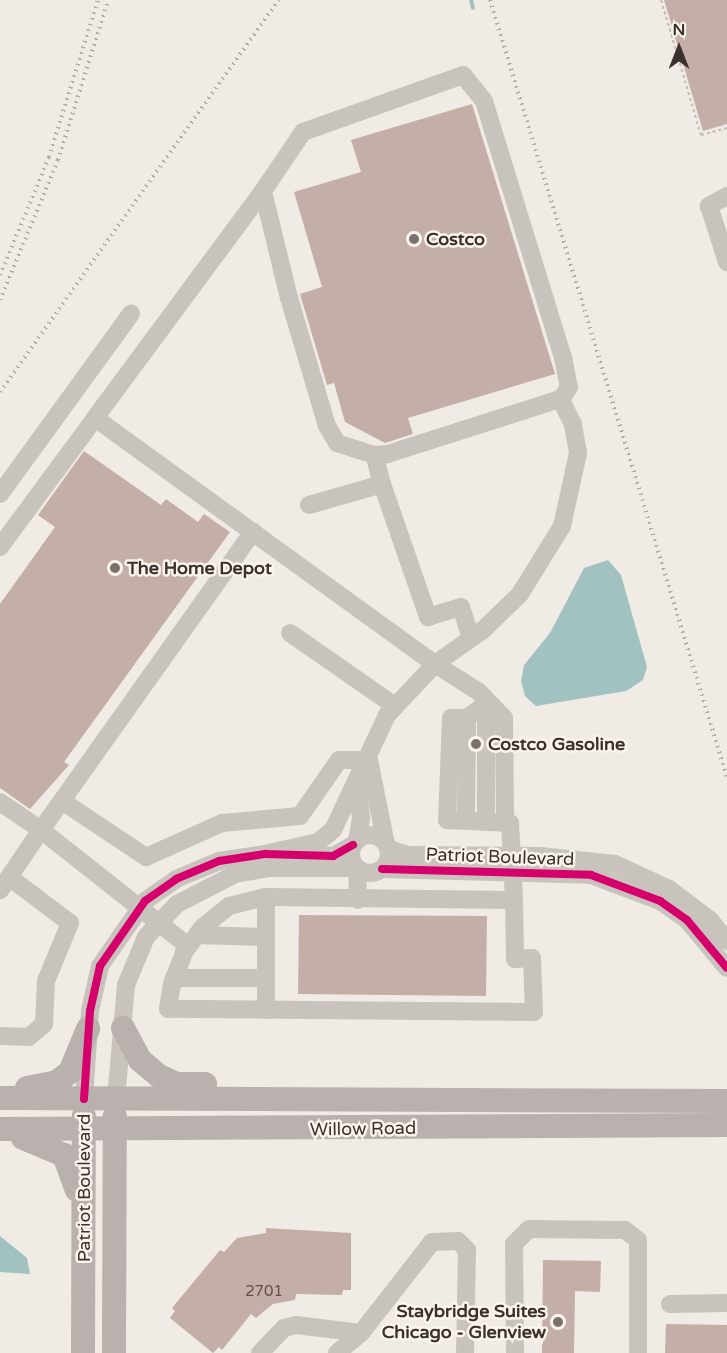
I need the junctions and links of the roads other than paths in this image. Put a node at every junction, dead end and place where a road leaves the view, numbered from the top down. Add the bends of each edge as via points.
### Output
1 (262, 190) junction
2 (727, 196) edge
3 (727, 262) edge
4 (131, 314) dead end
5 (561, 400) junction
6 (95, 418) junction
7 (374, 454) junction
8 (382, 483) junction
9 (0, 494) edge
10 (309, 505) dead end
11 (253, 532) junction
12 (0, 547) edge
13 (290, 633) dead end
14 (471, 638) junction
15 (435, 664) junction
16 (486, 704) junction
17 (395, 706) junction
18 (363, 767) junction
19 (62, 801) junction
20 (0, 802) edge
21 (486, 820) junction
22 (505, 820) junction
23 (41, 830) junction
24 (355, 843) junction
25 (387, 846) junction
26 (265, 854) junction
27 (512, 863) junction
28 (357, 868) junction
29 (380, 870) junction
30 (5, 877) edge
31 (266, 897) junction
32 (364, 900) junction
33 (514, 900) junction
34 (137, 911) junction
35 (157, 926) junction
36 (266, 937) junction
37 (192, 941) junction
38 (727, 941) edge
39 (727, 968) edge
40 (174, 978) junction
41 (266, 978) junction
42 (266, 1010) junction
43 (123, 1028) junction
44 (88, 1029) junction
45 (0, 1036) edge
46 (0, 1091) edge
47 (0, 1098) edge
48 (84, 1099) junction
49 (116, 1099) junction
50 (315, 1100) junction
51 (727, 1101) edge
52 (727, 1125) edge
53 (0, 1130) edge
54 (84, 1131) junction
55 (115, 1131) junction
56 (194, 1131) junction
57 (0, 1138) edge
58 (114, 1202) junction
59 (84, 1247) junction
60 (727, 1303) edge
61 (670, 1304) dead end
62 (361, 1332) junction
63 (83, 1353) edge
64 (114, 1353) edge
65 (260, 1353) edge
66 (337, 1353) edge
67 (465, 1353) edge
68 (515, 1353) edge
69 (638, 1353) edge

1 - 5 street via 303,132 463,75 484,101 562,357 569,387
1 - 6 street
1 - 7 street via 327,426 337,443
2 - 3 street via 709,206
4 - 9 street
5 - 7 street
5 - 14 street via 573,424 579,453 562,526 520,594
6 - 11 street
6 - 12 street
7 - 8 street
8 - 10 street
8 - 14 street via 428,618 461,607
11 - 15 street
11 - 19 street
13 - 17 street
14 - 15 street
15 - 16 street via 479,692
15 - 17 street
16 - 21 street
16 - 21 street via 467,718 451,718 447,820
16 - 22 street via 504,718
17 - 18 street via 375,737
18 - 19 street via 339,760 300,816 222,823 146,857
18 - 24 street via 361,819
18 - 25 street
18 - 26 street via 350,802 333,830 318,842
19 - 23 street
20 - 23 street
21 - 22 street
22 - 27 street via 512,830
23 - 30 street
23 - 34 street
24 - 25 street, Patriot Boulevard via 372,835
24 - 26 street, Patriot Boulevard via 333,856
24 - 28 street via 351,857
25 - 27 street, Patriot Boulevard via 408,855
25 - 29 street
26 - 34 street, Patriot Boulevard via 219,861 190,872
27 - 29 street, Patriot Boulevard
27 - 33 street
27 - 38 street, Patriot Boulevard via 615,864 669,889 710,920
27 - 39 street, Patriot Boulevard via 591,875 634,889 687,920
28 - 29 street, Patriot Boulevard
28 - 32 street
28 - 35 street, Patriot Boulevard via 270,868 235,874 177,904
29 - 32 street
30 - 45 street via 70,923 46,981 44,1024 29,1037
31 - 32 street
31 - 36 street
31 - 37 street via 229,906
32 - 33 street
33 - 42 street via 515,959 532,958 534,1012
34 - 35 street
34 - 44 street, Patriot Boulevard via 100,966
35 - 37 street
35 - 43 street, Patriot Boulevard via 146,937 126,984
36 - 37 street
36 - 41 street
37 - 40 street
40 - 41 street
40 - 42 street via 168,1009
41 - 42 street
43 - 49 street, Patriot Boulevard
43 - 50 main road via 140,1060 177,1084 278,1084
44 - 46 main road via 70,1072 57,1082
44 - 48 street, Patriot Boulevard
47 - 48 main road, Willow Road
48 - 49 main road, Willow Road
48 - 54 main road, Patriot Boulevard
49 - 50 main road, Willow Road
49 - 55 main road, Patriot Boulevard
50 - 51 main road, Willow Road
52 - 56 main road, Willow Road
53 - 54 main road, Willow Road
54 - 55 main road, Willow Road
54 - 59 main road, Patriot Boulevard
55 - 56 main road, Willow Road
55 - 58 main road, Patriot Boulevard
56 - 58 main road via 157,1137 129,1152
57 - 59 main road via 26,1138 64,1155 77,1186
58 - 64 main road, Patriot Boulevard
59 - 63 main road, Patriot Boulevard
60 - 61 street
62 - 65 street via 296,1325 284,1328
62 - 66 street
62 - 67 street via 432,1242 458,1241 467,1250
68 - 69 street via 514,1244 529,1229 625,1230 638,1240

